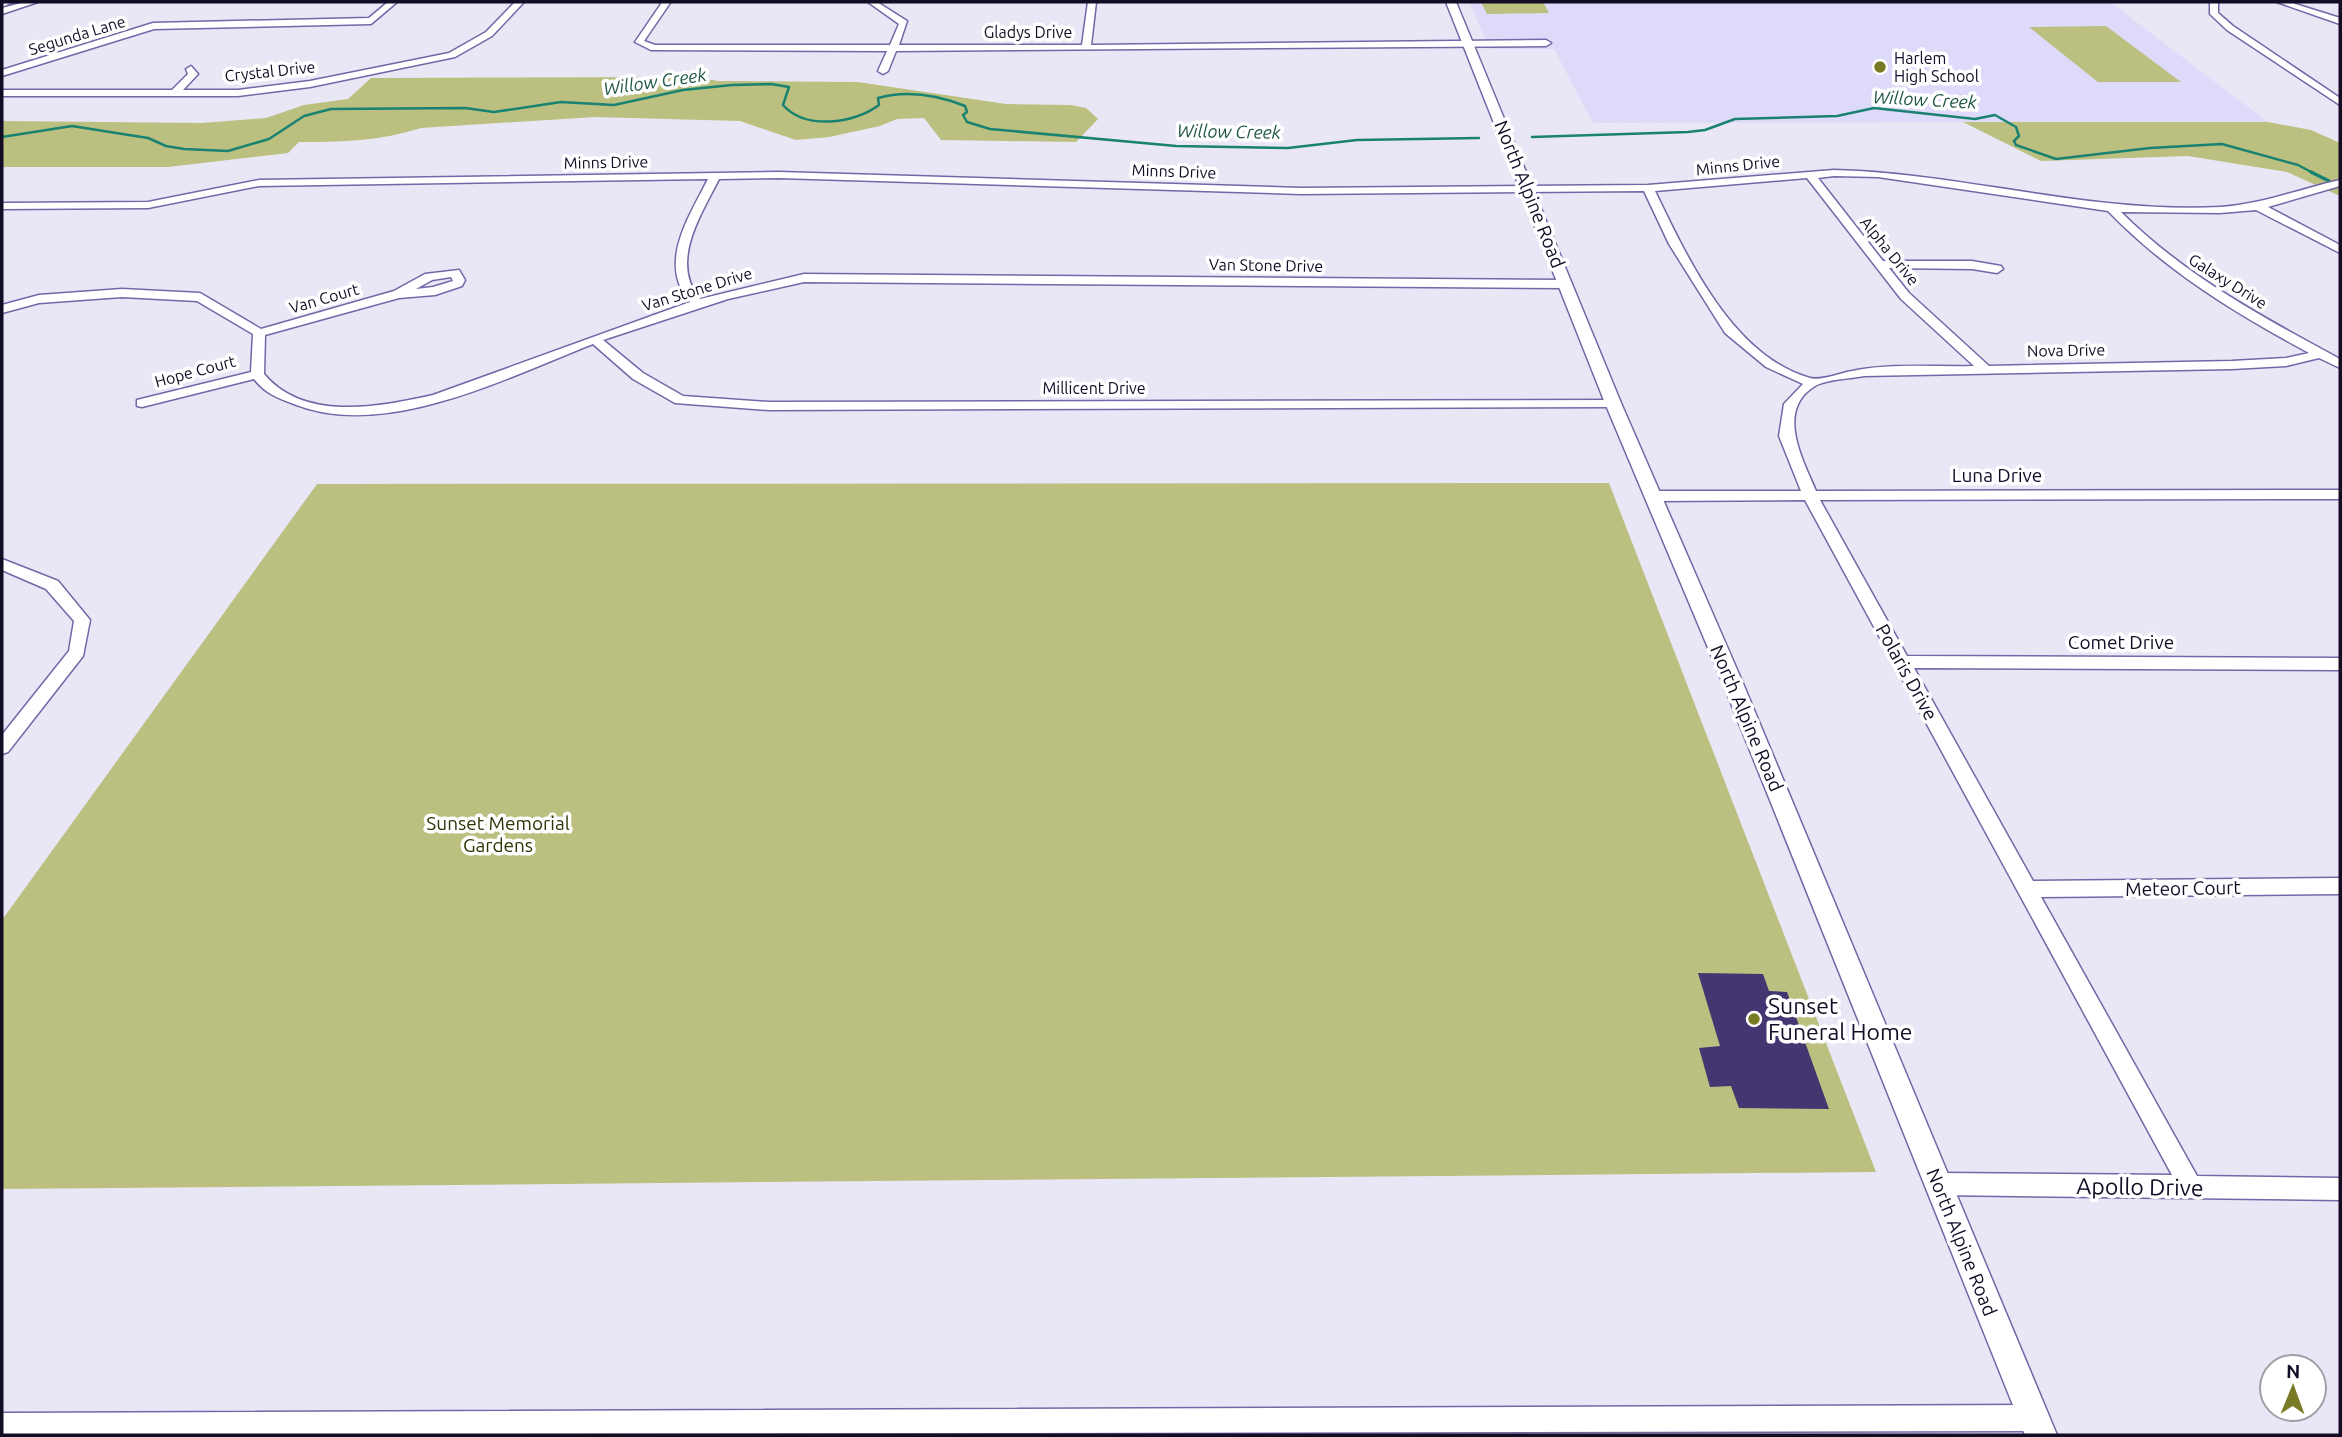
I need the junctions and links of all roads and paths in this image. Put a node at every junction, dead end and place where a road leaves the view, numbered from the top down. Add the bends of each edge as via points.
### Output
1 (8, 2) edge
2 (34, 2) edge
3 (393, 2) edge
4 (520, 2) edge
5 (664, 2) edge
6 (894, 2) edge
7 (1092, 2) edge
8 (1451, 2) edge
9 (2214, 2) edge
10 (2281, 2) edge
11 (875, 3) edge
12 (2, 4) edge
13 (2, 10) edge
14 (2340, 21) edge
15 (1546, 43) dead end
16 (1468, 44) junction
17 (896, 47) junction
18 (1086, 48) junction
19 (191, 69) dead end
20 (883, 71) dead end
21 (2, 73) edge
22 (2323, 89) junction
23 (2340, 90) edge
24 (2, 93) edge
25 (175, 93) junction
26 (2340, 102) edge
27 (1810, 174) junction
28 (715, 176) junction
29 (2340, 183) edge
30 (1528, 187) junction
31 (1648, 188) junction
32 (2, 206) edge
33 (2259, 206) junction
34 (2111, 208) junction
35 (2340, 250) edge
36 (1880, 264) junction
37 (1997, 269) dead end
38 (1566, 284) junction
39 (398, 294) dead end
40 (698, 304) junction
41 (2, 309) edge
42 (259, 333) junction
43 (594, 339) junction
44 (2321, 354) junction
45 (2340, 364) edge
46 (1984, 368) junction
47 (257, 374) junction
48 (1811, 383) junction
49 (142, 403) dead end
50 (1614, 403) junction
51 (2340, 494) edge
52 (1810, 495) junction
53 (1653, 496) junction
54 (2, 565) edge
55 (1902, 662) junction
56 (2340, 664) edge
57 (8, 730) edge
58 (2, 747) edge
59 (2340, 886) edge
60 (2026, 889) junction
61 (1939, 1184) junction
62 (2191, 1188) junction
63 (2340, 1189) edge
64 (2, 1426) edge
65 (1492, 1427) edge
66 (2037, 1427) edge
67 (274, 1431) edge

1 - 12 main road
2 - 13 street
3 - 21 street, Segunda Lane via 371,22 153,26
4 - 25 street, Crystal Drive via 489,34 452,54 310,84 238,93
5 - 17 street, Gladys Drive via 639,42 642,45
6 - 11 street
7 - 18 street
8 - 16 main road, North Alpine Road
9 - 22 street via 2214,14 2230,28
10 - 14 street
11 - 17 street via 904,23
15 - 16 street, Gladys Drive
16 - 18 street, Gladys Drive
16 - 30 main road, North Alpine Road
17 - 18 street, Gladys Drive
17 - 20 street
19 - 25 street via 193,74
22 - 23 street
22 - 26 street
24 - 25 street, Crystal Drive
27 - 31 street, Minns Drive
27 - 34 street, Minns Drive via 1878,174
27 - 36 street, Alpha Drive
28 - 30 street, Minns Drive via 1301,191
28 - 32 street, Minns Drive via 259,183 148,205
28 - 40 street via 681,258 685,287
29 - 33 street, Minns Drive
30 - 31 street, Minns Drive
30 - 38 main road, North Alpine Road
31 - 48 street via 1675,244 1729,330 1771,364
33 - 34 street, Minns Drive
33 - 35 street
34 - 44 street, Galaxy Drive via 2193,281
36 - 37 street
36 - 46 street, Alpha Drive via 1905,296
38 - 40 street, Van Stone Drive via 839,276 750,287
38 - 50 main road, North Alpine Road
39 - 42 street, Van Court
40 - 43 street, Van Stone Drive
41 - 42 street via 39,299 122,293 200,297
42 - 47 street
43 - 47 street, Van Stone Drive via 453,396 358,412 309,407 273,392
43 - 50 street, Millicent Drive via 638,376 680,400 769,406
44 - 45 street, Galaxy Drive
44 - 46 street, Nova Drive via 2286,362 2232,365
46 - 48 street, Nova Drive via 1864,372
47 - 49 street, Hope Court
48 - 52 street, Polaris Drive via 1791,404 1787,436
50 - 53 main road, North Alpine Road
51 - 52 street, Luna Drive
52 - 53 street, Luna Drive
52 - 55 street, Polaris Drive
53 - 61 main road, North Alpine Road
54 - 57 street via 52,585 82,620 77,652
55 - 56 street, Comet Drive
55 - 60 street, Polaris Drive
57 - 58 street
59 - 60 street, Meteor Court
60 - 62 street, Polaris Drive
61 - 62 street, Apollo Drive
61 - 66 main road, North Alpine Road
62 - 63 street, Apollo Drive
64 - 67 street
65 - 66 street
65 - 67 street

